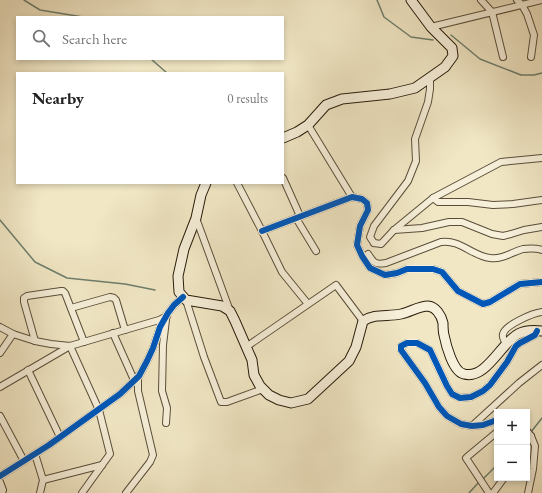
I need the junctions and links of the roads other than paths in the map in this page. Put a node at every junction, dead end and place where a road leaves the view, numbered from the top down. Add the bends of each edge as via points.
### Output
1 (411, 0) edge
2 (481, 0) edge
3 (517, 0) edge
4 (542, 0) edge
5 (522, 5) junction
6 (492, 12) junction
7 (431, 28) junction
8 (503, 57) dead end
9 (531, 57) dead end
10 (430, 78) junction
11 (308, 125) junction
12 (284, 138) edge
13 (542, 158) edge
14 (284, 181) edge
15 (206, 184) edge
16 (238, 184) edge
17 (352, 197) junction
18 (432, 198) junction
19 (542, 200) edge
20 (298, 217) junction
21 (196, 218) junction
22 (542, 227) edge
23 (394, 230) junction
24 (262, 231) junction
25 (374, 243) junction
26 (542, 250) edge
27 (316, 251) dead end
28 (365, 255) junction
29 (542, 282) edge
30 (185, 298) junction
31 (308, 304) junction
32 (71, 308) junction
33 (230, 311) junction
34 (542, 312) edge
35 (167, 316) junction
36 (363, 321) junction
37 (0, 327) edge
38 (125, 330) junction
39 (539, 331) edge
40 (113, 333) junction
41 (13, 334) junction
42 (35, 341) junction
43 (84, 342) junction
44 (506, 344) junction
45 (70, 346) junction
46 (246, 347) junction
47 (0, 353) edge
48 (542, 365) edge
49 (28, 370) junction
50 (136, 378) junction
51 (0, 386) edge
52 (263, 389) junction
53 (99, 410) junction
54 (0, 416) edge
55 (494, 421) edge
56 (166, 423) dead end
57 (472, 426) junction
58 (494, 434) edge
59 (530, 436) edge
60 (60, 437) junction
61 (35, 454) junction
62 (24, 461) junction
63 (102, 465) junction
64 (0, 476) edge
65 (43, 480) junction
66 (502, 481) edge
67 (0, 482) edge
68 (2, 493) edge
69 (40, 493) edge
70 (82, 493) edge
71 (126, 493) edge
72 (489, 493) edge
73 (493, 493) edge
74 (528, 493) edge

1 - 7 main road
2 - 6 street
3 - 5 street
4 - 5 street
5 - 6 street
5 - 9 street via 534,35
6 - 7 street
6 - 8 street
7 - 10 main road via 452,48 453,56
10 - 11 main road via 416,88 390,94 342,99 326,105
10 - 25 street via 428,102 414,139 416,161 408,181 374,226 370,237
11 - 12 main road
11 - 17 street
13 - 18 street via 501,162
14 - 20 street
15 - 21 main road
16 - 24 street
17 - 20 street
17 - 28 street via 367,203 368,210 360,226 357,245
18 - 19 street via 438,202 493,205
18 - 23 street
20 - 24 street
20 - 27 street
21 - 30 main road via 184,249 178,276 179,292
21 - 33 street
22 - 23 street via 503,236 462,222
23 - 25 street via 381,244
24 - 31 street via 282,272
25 - 28 street
26 - 28 street via 524,249 493,259 446,241 386,263 374,262
28 - 29 street via 370,268 386,275 407,269 433,269 442,272 458,291 483,304 520,284
30 - 33 main road via 222,306
30 - 35 street via 174,305
30 - 52 street via 222,402
31 - 36 street via 336,285
31 - 46 street
32 - 38 street via 114,298
32 - 42 street via 64,291 24,298
32 - 43 street
33 - 46 main road
34 - 44 street via 526,317 505,330 502,338
35 - 38 street
35 - 50 street via 147,361
35 - 56 street via 163,345 162,391 167,408
36 - 44 main road via 369,317 400,315 422,306 436,309 443,323 443,334 452,361 464,375 475,374 487,366
36 - 52 main road via 349,361 308,399 291,403 278,400
37 - 41 street
38 - 40 street
39 - 44 main road via 518,333
39 - 57 street via 516,346 490,385 471,397 460,398 452,394 430,350 417,343 401,346 401,350 446,416 461,424
40 - 43 street
40 - 50 street
41 - 42 street
41 - 47 street
42 - 45 street
43 - 45 street
45 - 49 street
45 - 53 street
46 - 52 main road via 252,360 254,375
48 - 57 street
49 - 51 street
49 - 60 street
50 - 53 street
50 - 71 street via 152,455 150,462
53 - 60 street
53 - 63 street via 110,454
54 - 62 street
55 - 57 street
58 - 72 street via 466,458
59 - 74 street via 535,446
60 - 61 street
61 - 62 street
61 - 65 street
62 - 64 street
63 - 65 street
63 - 70 street
65 - 69 street
66 - 73 street
67 - 68 street

